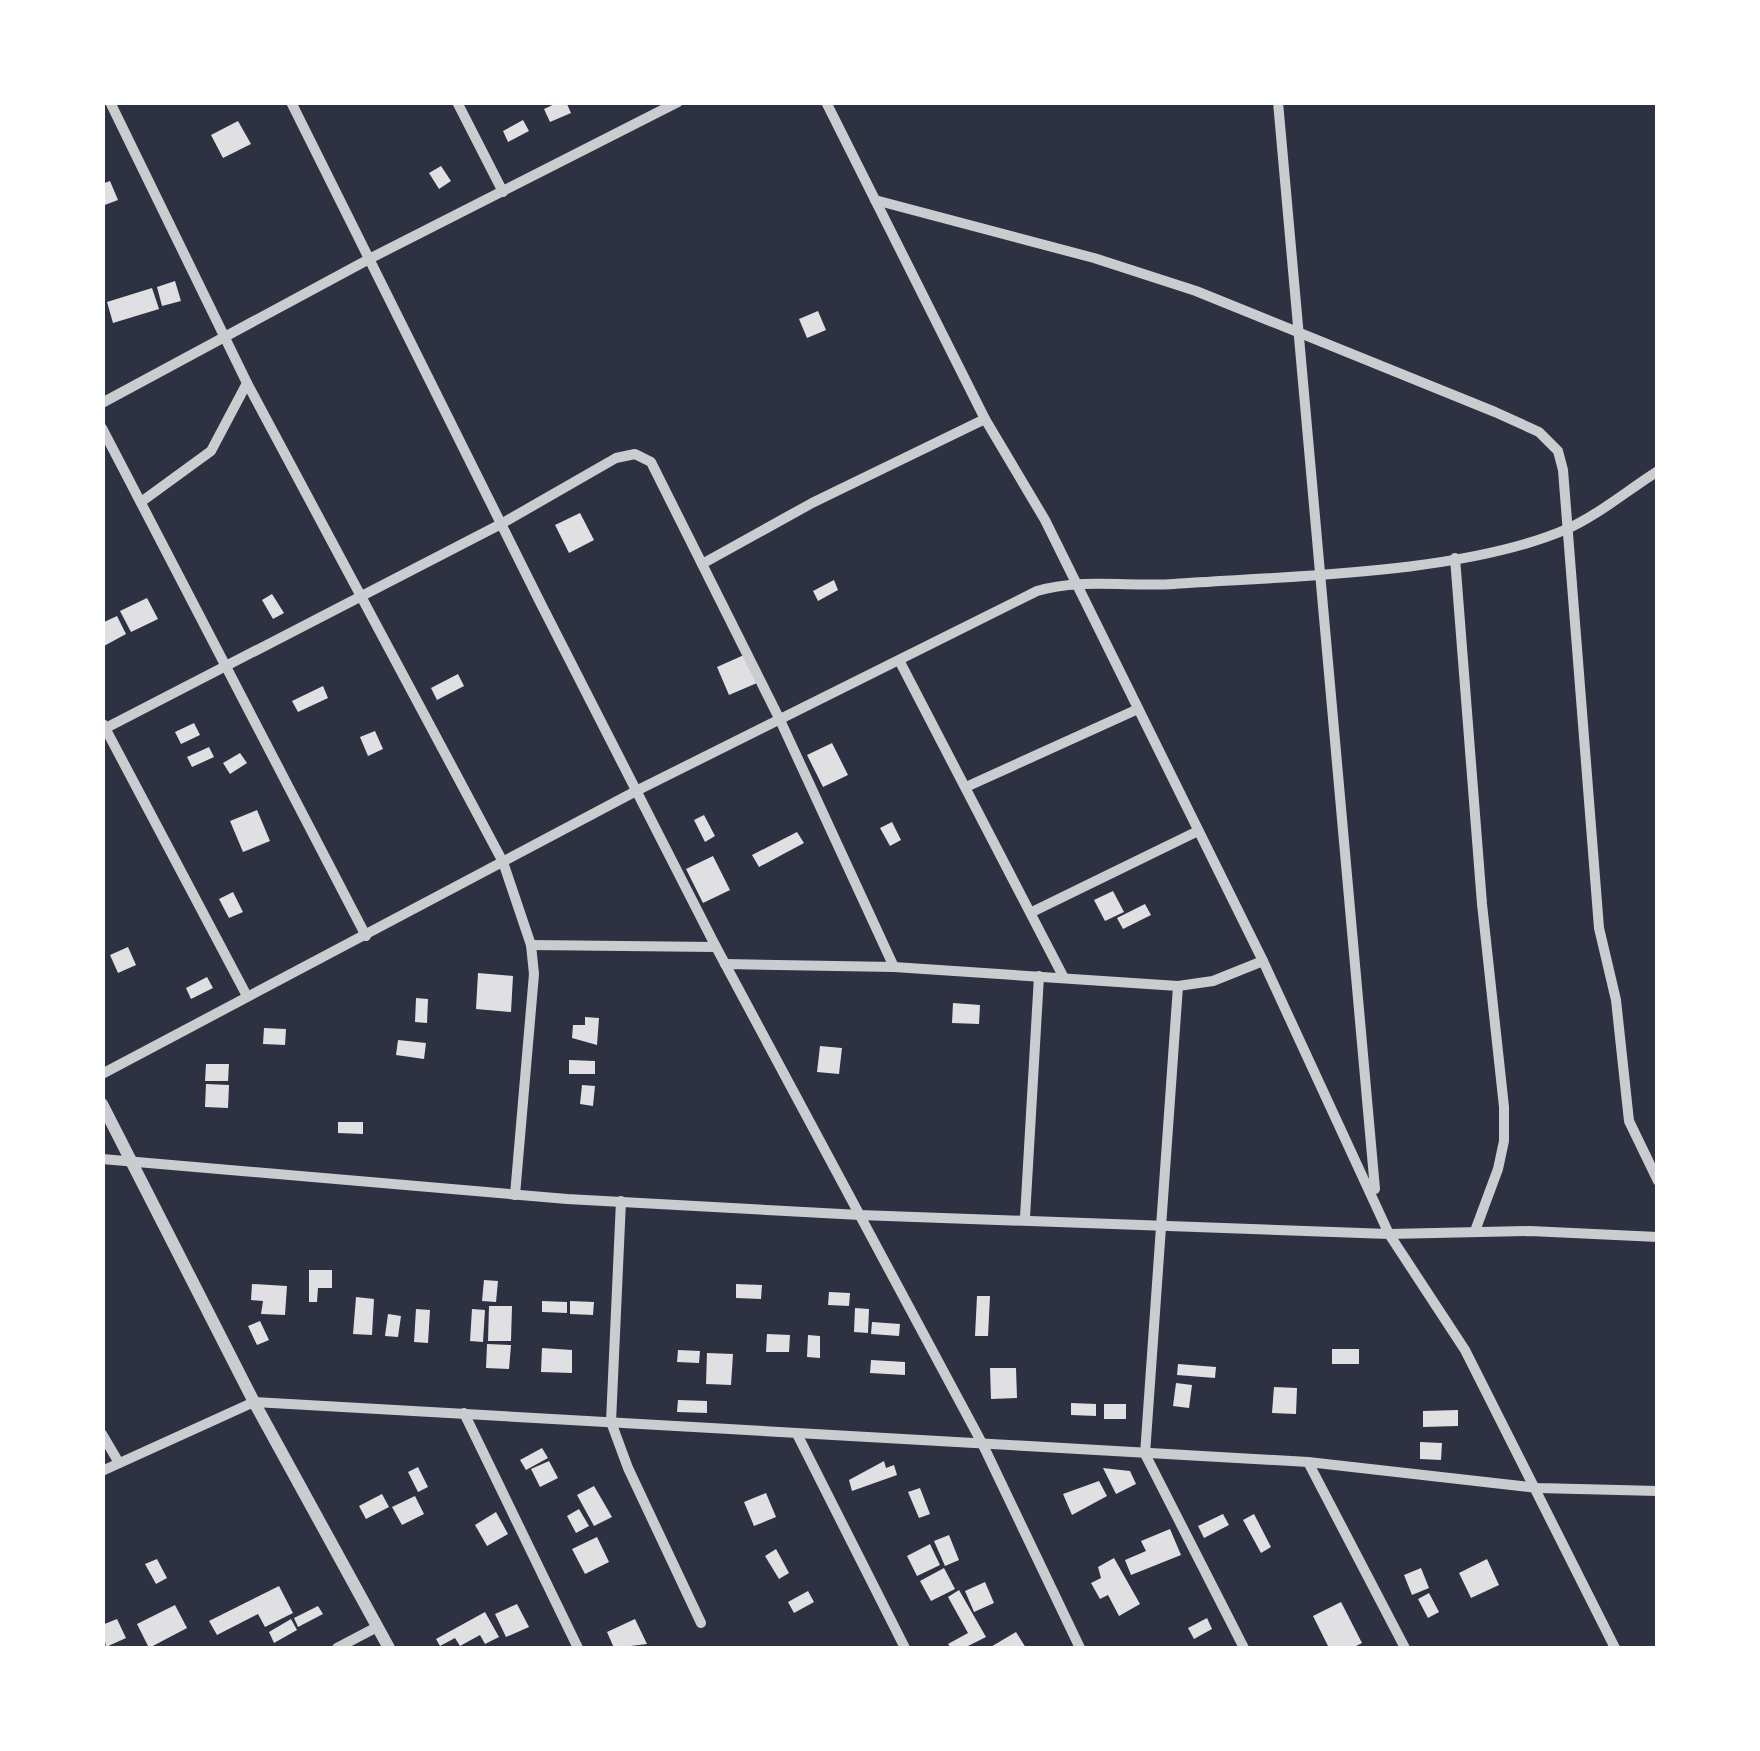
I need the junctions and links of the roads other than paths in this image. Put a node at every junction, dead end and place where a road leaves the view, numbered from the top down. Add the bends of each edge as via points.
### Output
1 (110, 102) edge
2 (292, 102) edge
3 (457, 102) edge
4 (678, 102) edge
5 (826, 102) edge
6 (1278, 102) edge
7 (503, 192) junction
8 (875, 200) junction
9 (371, 258) junction
10 (1298, 330) junction
11 (225, 335) junction
12 (247, 384) junction
13 (102, 403) edge
14 (986, 420) junction
15 (102, 428) edge
16 (1658, 471) edge
17 (141, 502) junction
18 (501, 524) junction
19 (1570, 528) junction
20 (1455, 558) junction
21 (702, 564) junction
22 (1320, 574) junction
23 (1078, 586) junction
24 (362, 597) junction
25 (900, 662) junction
26 (224, 668) junction
27 (1138, 709) junction
28 (780, 720) junction
29 (103, 727) edge
30 (966, 787) junction
31 (638, 790) junction
32 (1198, 831) junction
33 (502, 862) junction
34 (1032, 912) junction
35 (366, 936) junction
36 (531, 946) junction
37 (716, 947) junction
38 (1263, 960) junction
39 (726, 964) junction
40 (894, 967) junction
41 (1039, 976) junction
42 (1064, 978) junction
43 (1178, 986) junction
44 (247, 996) junction
45 (102, 1074) edge
46 (102, 1104) edge
47 (102, 1159) edge
48 (130, 1161) junction
49 (1658, 1182) edge
50 (516, 1194) junction
51 (1376, 1200) junction
52 (621, 1201) junction
53 (860, 1215) junction
54 (1025, 1218) junction
55 (1160, 1224) junction
56 (1475, 1232) junction
57 (1390, 1234) junction
58 (1658, 1237) edge
59 (254, 1402) junction
60 (464, 1413) junction
61 (611, 1422) junction
62 (102, 1434) edge
63 (796, 1434) junction
64 (983, 1445) junction
65 (1146, 1454) junction
66 (1308, 1462) junction
67 (119, 1463) junction
68 (102, 1471) edge
69 (1538, 1488) junction
70 (1658, 1491) edge
71 (701, 1623) dead end
72 (377, 1627) junction
73 (338, 1648) edge
74 (389, 1648) edge
75 (578, 1648) edge
76 (904, 1648) edge
77 (1080, 1648) edge
78 (1244, 1648) edge
79 (1405, 1648) edge
80 (1615, 1648) edge

1 - 11 street
2 - 9 street
3 - 7 street
4 - 7 street
5 - 8 street
6 - 10 street
7 - 9 street
8 - 10 street via 1094,258
8 - 14 street
9 - 11 street
9 - 18 street
10 - 19 street via 1539,432 1558,451
10 - 22 street
11 - 12 street
11 - 13 street
12 - 17 street via 211,450
12 - 24 street
14 - 21 street
14 - 23 street
15 - 17 street
16 - 19 street
17 - 26 street
18 - 21 street via 616,458 635,454 652,462
18 - 24 street
18 - 31 street
19 - 20 street
19 - 49 street via 1600,928 1632,1132
20 - 22 street
20 - 56 street via 1504,1107 1498,1169
21 - 28 street
22 - 23 street
22 - 51 street
23 - 25 street via 1037,592
23 - 27 street
24 - 26 street
24 - 33 street
25 - 28 street
25 - 30 street
26 - 29 street
26 - 35 street
27 - 30 street
27 - 32 street
28 - 31 street
28 - 40 street
29 - 44 street
30 - 34 street
31 - 33 street
31 - 37 street
32 - 34 street
32 - 38 street
33 - 35 street
33 - 36 street
34 - 42 street
35 - 44 street
36 - 37 street
36 - 50 street via 534,996
37 - 39 street
38 - 43 street via 1214,981
38 - 51 street
39 - 40 street
39 - 53 street
40 - 41 street
41 - 42 street
41 - 54 street
42 - 43 street
43 - 55 street
44 - 45 street
46 - 48 street
47 - 48 street
48 - 50 street
48 - 59 street
50 - 52 street
51 - 57 street
52 - 53 street
52 - 61 street
53 - 54 street
53 - 64 street
54 - 55 street
55 - 57 street
55 - 65 street
56 - 57 street
56 - 58 street
57 - 69 street via 1442,1309
59 - 60 street
59 - 67 street
59 - 72 street
60 - 61 street
60 - 75 street
61 - 63 street
61 - 71 street
62 - 67 street
63 - 64 street
63 - 76 street
64 - 65 street
64 - 77 street
65 - 66 street
65 - 78 street
66 - 69 street
66 - 79 street
67 - 68 street
69 - 70 street
69 - 80 street
72 - 73 street
72 - 74 street

